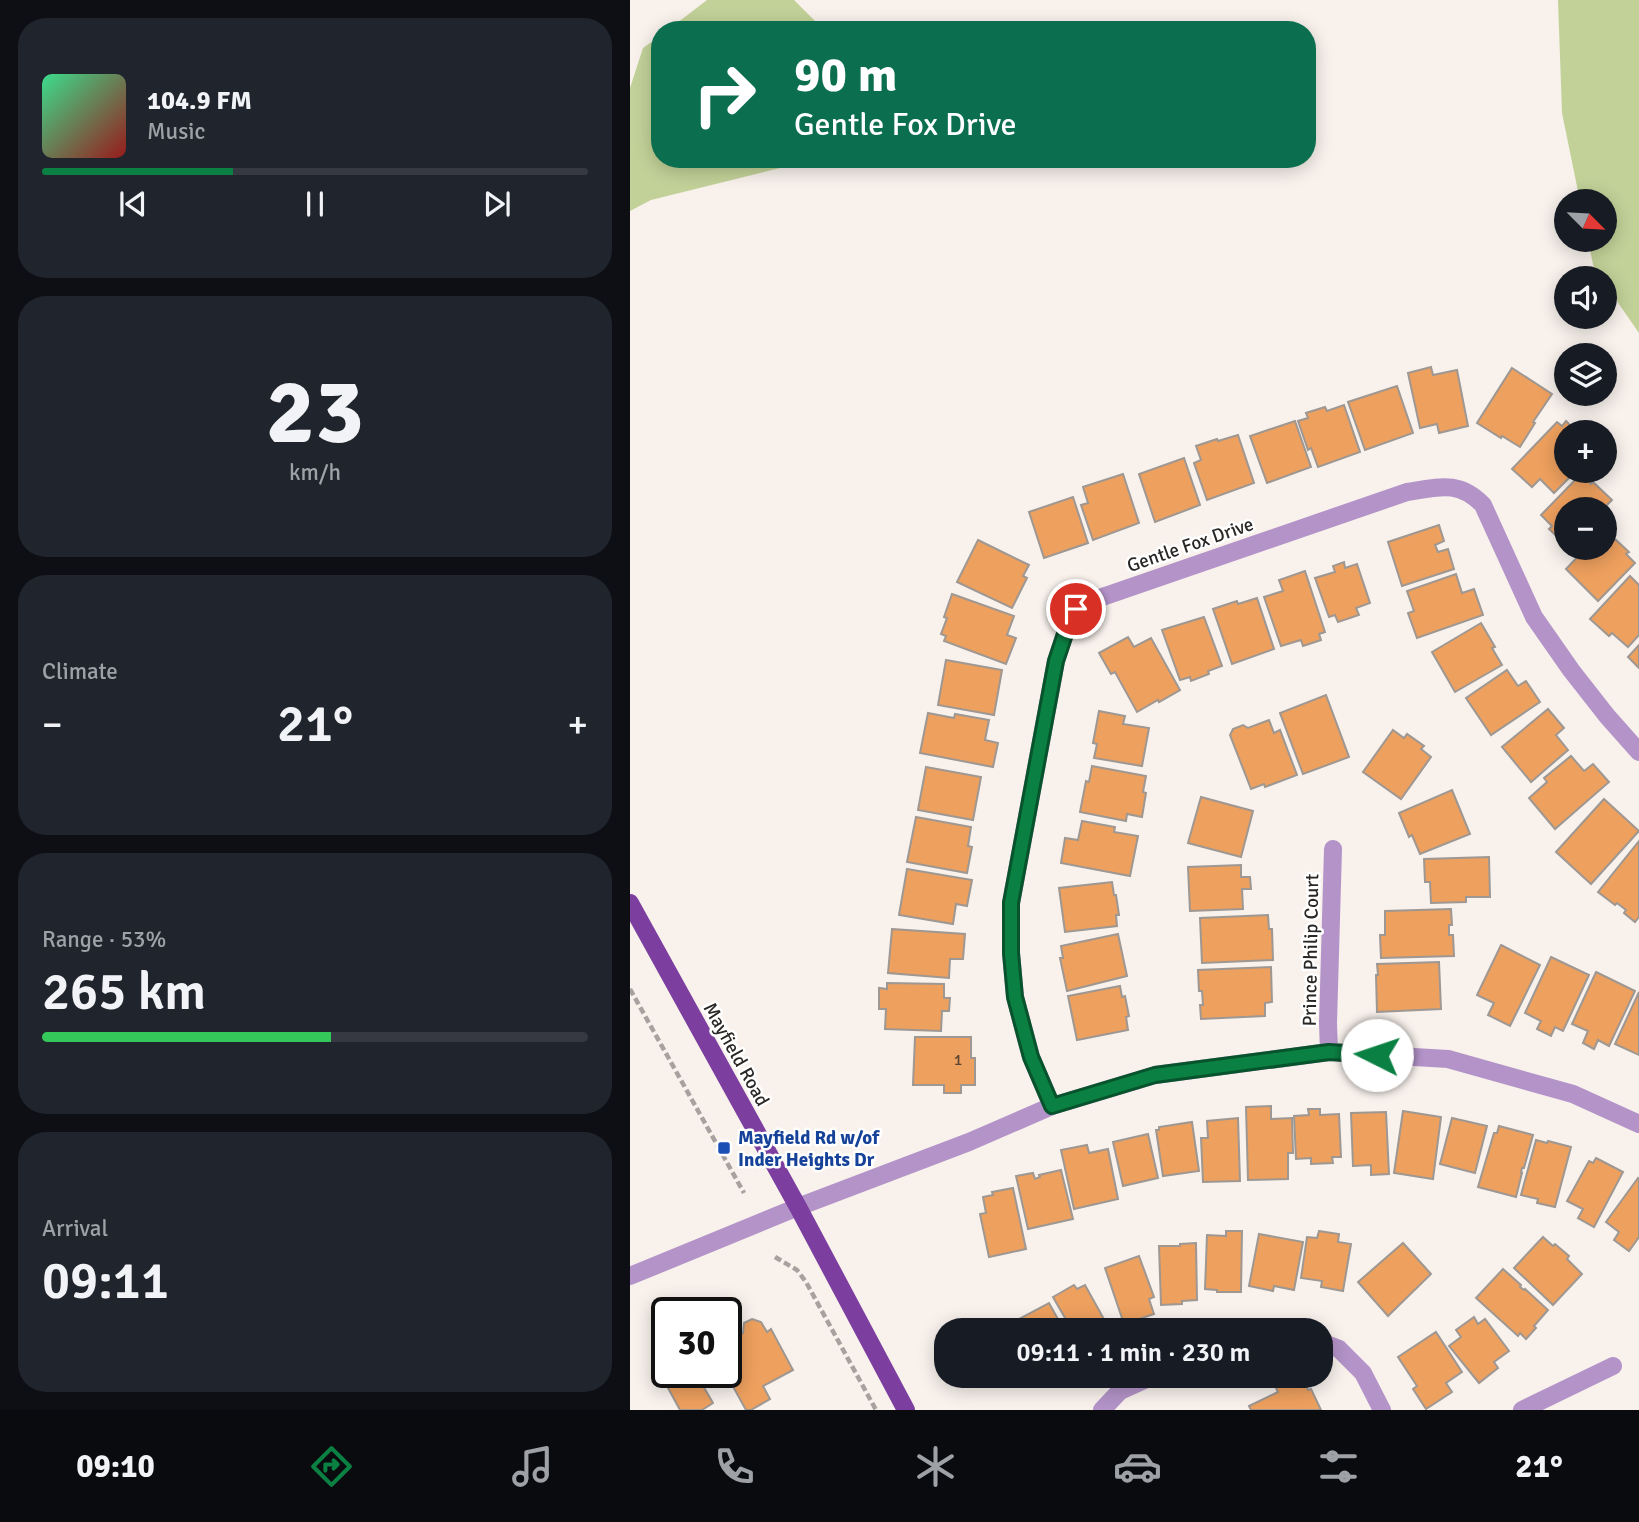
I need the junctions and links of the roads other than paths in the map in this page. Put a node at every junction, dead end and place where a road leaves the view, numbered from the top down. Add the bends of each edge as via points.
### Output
1 (1639, 752) edge
2 (1333, 849) dead end
3 (630, 903) edge
4 (1329, 1052) junction
5 (1052, 1106) junction
6 (1639, 1124) edge
7 (798, 1207) junction
8 (630, 1276) edge
9 (1333, 1347) edge
10 (1613, 1366) dead end
11 (1127, 1388) edge
12 (906, 1410) edge
13 (1102, 1410) edge
14 (1382, 1410) edge
15 (1522, 1410) edge

1 - 5 street, Gentle Fox Drive via 1534,617 1483,505 1459,488 1407,492 1085,603 1070,619 1056,661 1011,903 1015,997 1031,1057
2 - 4 street, Prince Philip Court
3 - 7 main road, Mayfield Road
4 - 5 street via 1155,1075
4 - 6 street via 1448,1059 1573,1094
5 - 7 street
7 - 8 street
7 - 12 main road, Mayfield Road
9 - 14 street via 1363,1373
10 - 15 street
11 - 13 street

